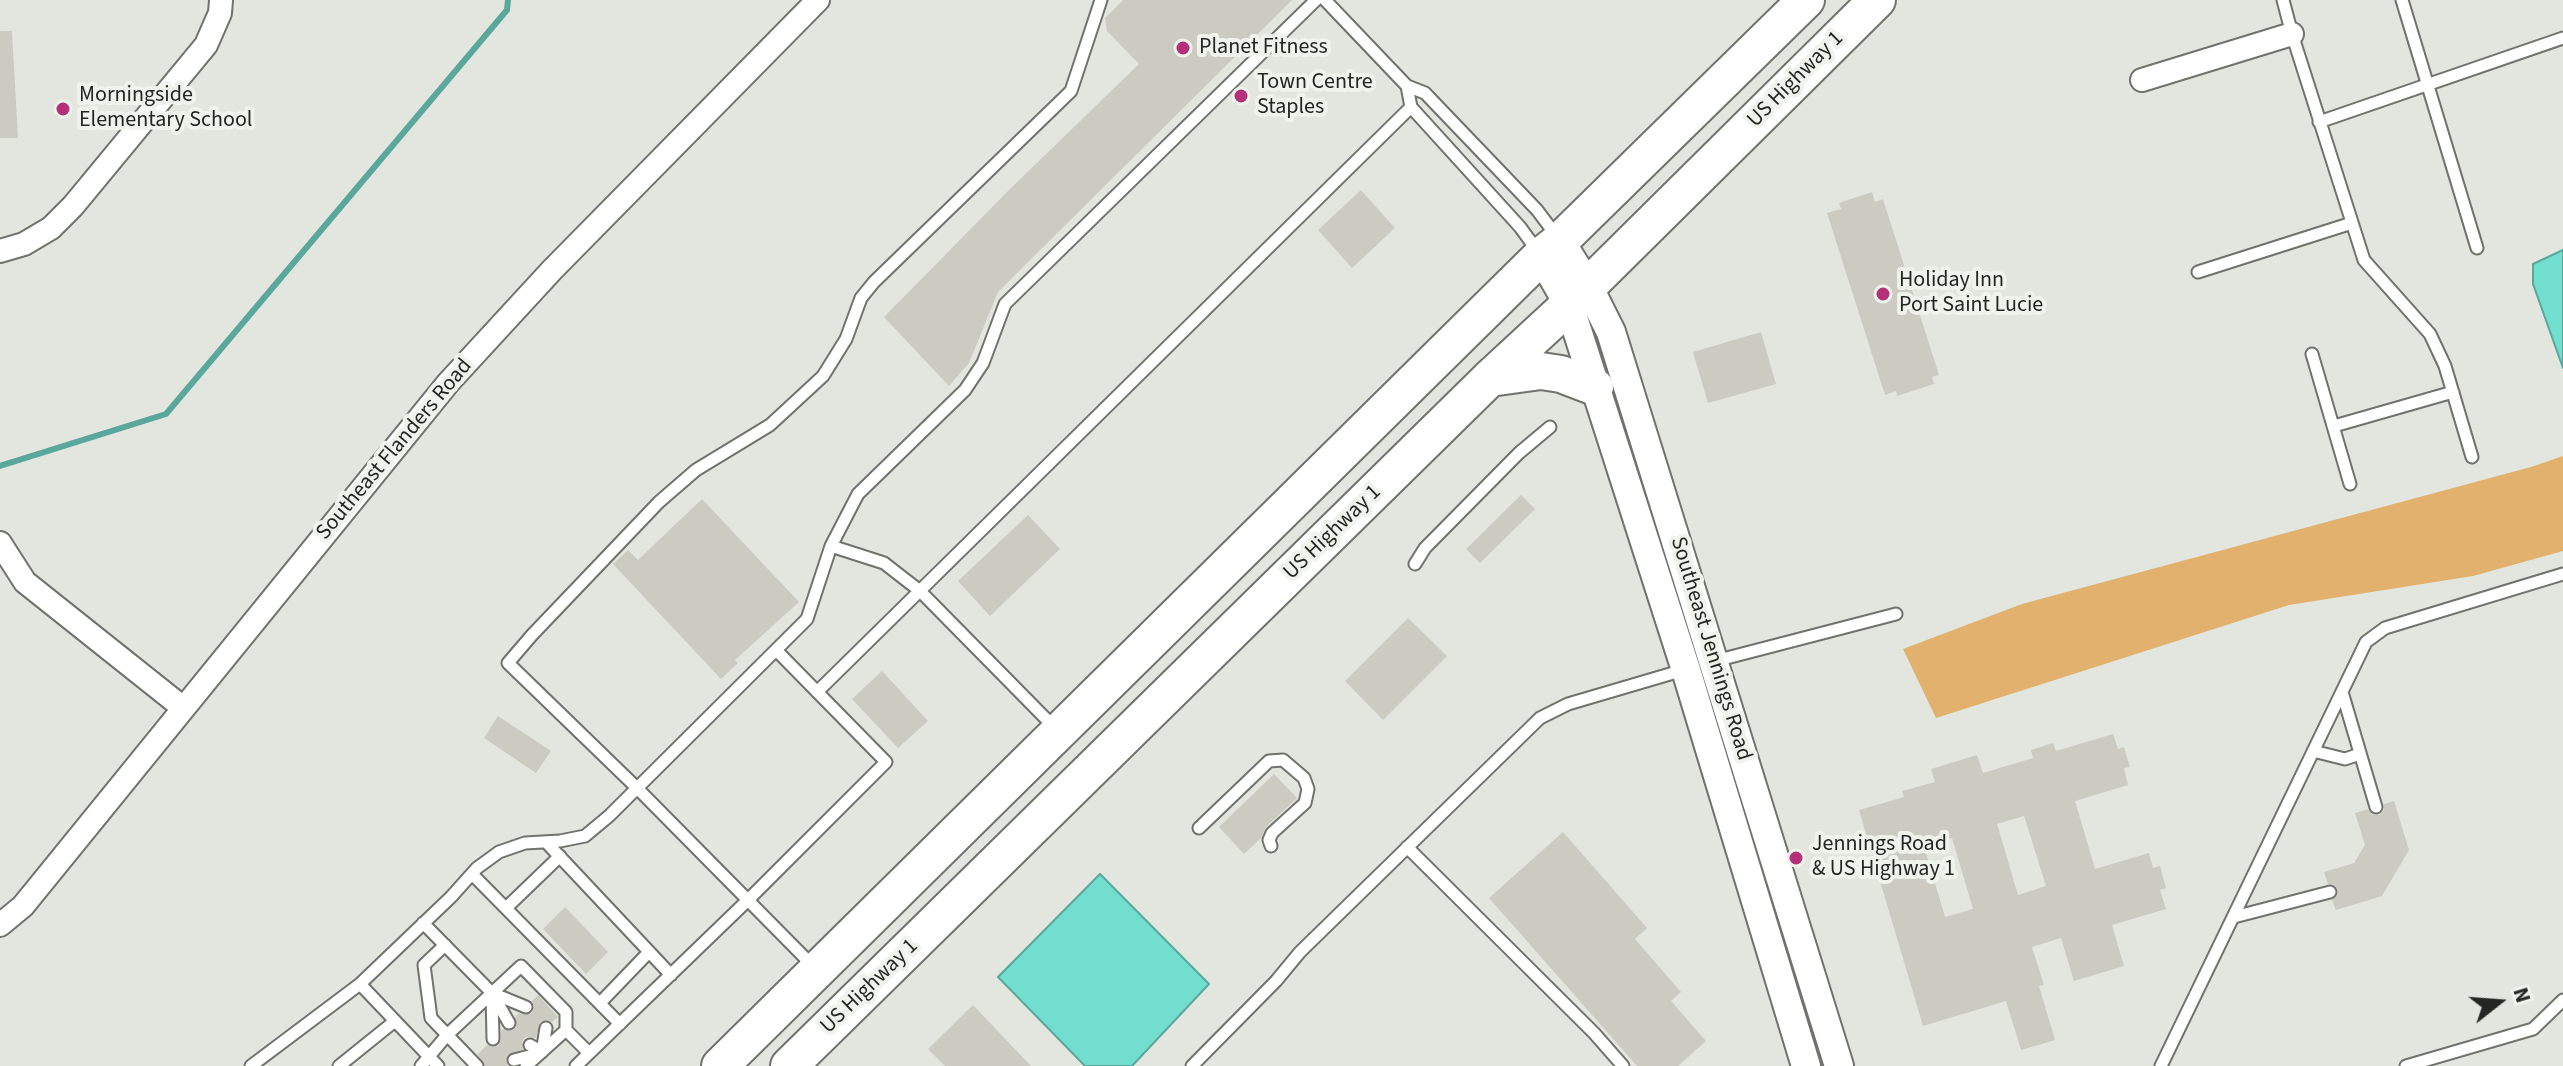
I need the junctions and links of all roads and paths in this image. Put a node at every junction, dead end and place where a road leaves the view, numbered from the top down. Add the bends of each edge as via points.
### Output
1 (221, 0) edge
2 (818, 0) edge
3 (1101, 0) edge
4 (1316, 0) edge
5 (1325, 0) edge
6 (1877, 0) edge
7 (2402, 0) edge
8 (2282, 3) edge
9 (1792, 6) edge
10 (2292, 34) junction
11 (2563, 38) edge
12 (2142, 80) dead end
13 (2429, 85) junction
14 (1407, 86) junction
15 (1411, 107) junction
16 (2319, 122) junction
17 (2352, 223) junction
18 (2477, 248) dead end
19 (1551, 249) junction
20 (0, 251) edge
21 (2198, 272) dead end
22 (1578, 296) junction
23 (2312, 354) dead end
24 (1490, 378) junction
25 (1595, 387) junction
26 (2453, 392) junction
27 (2334, 426) junction
28 (1550, 427) dead end
29 (2472, 457) dead end
30 (2350, 484) dead end
31 (0, 543) edge
32 (831, 546) junction
33 (1415, 564) dead end
34 (2563, 574) edge
35 (920, 591) junction
36 (1896, 614) dead end
37 (776, 650) junction
38 (1714, 662) junction
39 (1686, 670) junction
40 (817, 692) junction
41 (2342, 692) junction
42 (182, 707) junction
43 (1059, 732) junction
44 (2313, 751) junction
45 (2360, 754) junction
46 (637, 788) junction
47 (2376, 807) dead end
48 (1199, 828) dead end
49 (546, 842) junction
50 (1271, 846) dead end
51 (1407, 847) junction
52 (560, 856) junction
53 (472, 874) junction
54 (2330, 892) dead end
55 (748, 900) junction
56 (506, 908) junction
57 (2234, 917) junction
58 (423, 923) junction
59 (0, 925) edge
60 (445, 945) junction
61 (649, 952) junction
62 (818, 971) junction
63 (671, 975) junction
64 (360, 984) junction
65 (492, 993) junction
66 (2563, 1000) edge
67 (600, 1003) junction
68 (526, 1007) dead end
69 (395, 1021) junction
70 (509, 1023) dead end
71 (620, 1024) junction
72 (546, 1028) dead end
73 (566, 1030) junction
74 (447, 1035) junction
75 (493, 1039) dead end
76 (530, 1045) dead end
77 (542, 1052) junction
78 (589, 1053) junction
79 (514, 1060) dead end
80 (425, 1061) edge
81 (251, 1066) edge
82 (339, 1066) edge
83 (438, 1066) edge
84 (477, 1066) edge
85 (526, 1066) edge
86 (576, 1066) edge
87 (720, 1066) edge
88 (789, 1066) edge
89 (1192, 1066) edge
90 (1623, 1066) edge
91 (1806, 1066) edge
92 (1839, 1066) edge
93 (2161, 1066) edge
94 (2406, 1066) edge

1 - 20 street via 206,45 73,206 51,228
2 - 42 street, Southeast Flanders Road via 458,372
3 - 46 lane via 1071,91 874,282 823,376 770,425 696,470 659,502 508,663
4 - 32 lane via 1005,304 983,363 965,390 858,494
5 - 14 lane
6 - 22 main road, US Highway 1
7 - 13 lane
8 - 10 lane
9 - 19 main road
10 - 12 street
10 - 16 lane
11 - 13 lane
13 - 16 lane
13 - 18 lane
14 - 15 lane
14 - 19 lane via 1425,93 1537,210
15 - 19 lane via 1520,227
15 - 35 lane
16 - 17 lane
17 - 21 lane
17 - 26 lane via 2364,260 2430,334
19 - 22 street, Southeast Jennings Road
19 - 43 main road
22 - 24 main road, US Highway 1
22 - 25 street, Southeast Jennings Road
22 - 38 street, Southeast Jennings Road via 1611,332
23 - 27 lane
24 - 25 main road via 1541,371
24 - 88 main road, US Highway 1
25 - 39 street, Southeast Jennings Road
26 - 27 lane
26 - 29 lane
27 - 30 lane
28 - 33 lane via 1425,548
31 - 42 street via 25,582
32 - 35 lane via 884,563
32 - 37 lane via 807,619
34 - 41 lane via 2385,628 2366,642
35 - 40 lane
35 - 43 lane
36 - 38 lane
37 - 40 lane
37 - 46 lane
38 - 39 lane
38 - 92 street, Southeast Jennings Road
39 - 51 lane via 1568,704 1540,718
39 - 91 street, Southeast Jennings Road
40 - 55 lane via 886,762
41 - 44 lane
41 - 45 lane
42 - 59 street, Southeast Flanders Road via 23,906
43 - 62 main road
44 - 45 lane via 2345,759
44 - 57 lane
45 - 47 lane
46 - 49 lane via 585,836
46 - 55 lane
48 - 50 lane via 1269,761 1283,760 1304,778 1308,789 1305,803 1272,833
49 - 52 lane
49 - 53 lane via 499,852
51 - 89 lane
51 - 90 lane
52 - 56 lane
52 - 61 lane
53 - 56 lane
53 - 58 lane
54 - 57 lane
55 - 62 lane
55 - 63 lane
56 - 67 lane
57 - 93 lane
58 - 60 lane
58 - 64 lane
60 - 65 lane
60 - 74 lane via 424,965 431,1018
61 - 63 lane
61 - 67 lane
62 - 87 main road
63 - 71 lane
64 - 69 lane
64 - 81 lane
65 - 68 lane
65 - 70 lane
65 - 73 lane via 521,966 566,1012
65 - 74 lane
65 - 75 lane
66 - 94 lane via 2533,1029
67 - 71 lane
69 - 80 lane
69 - 82 lane
71 - 78 lane
72 - 77 lane
73 - 77 lane
73 - 78 lane
74 - 80 lane
74 - 84 lane
76 - 77 lane
77 - 79 lane
77 - 85 lane
78 - 86 lane
80 - 83 lane

